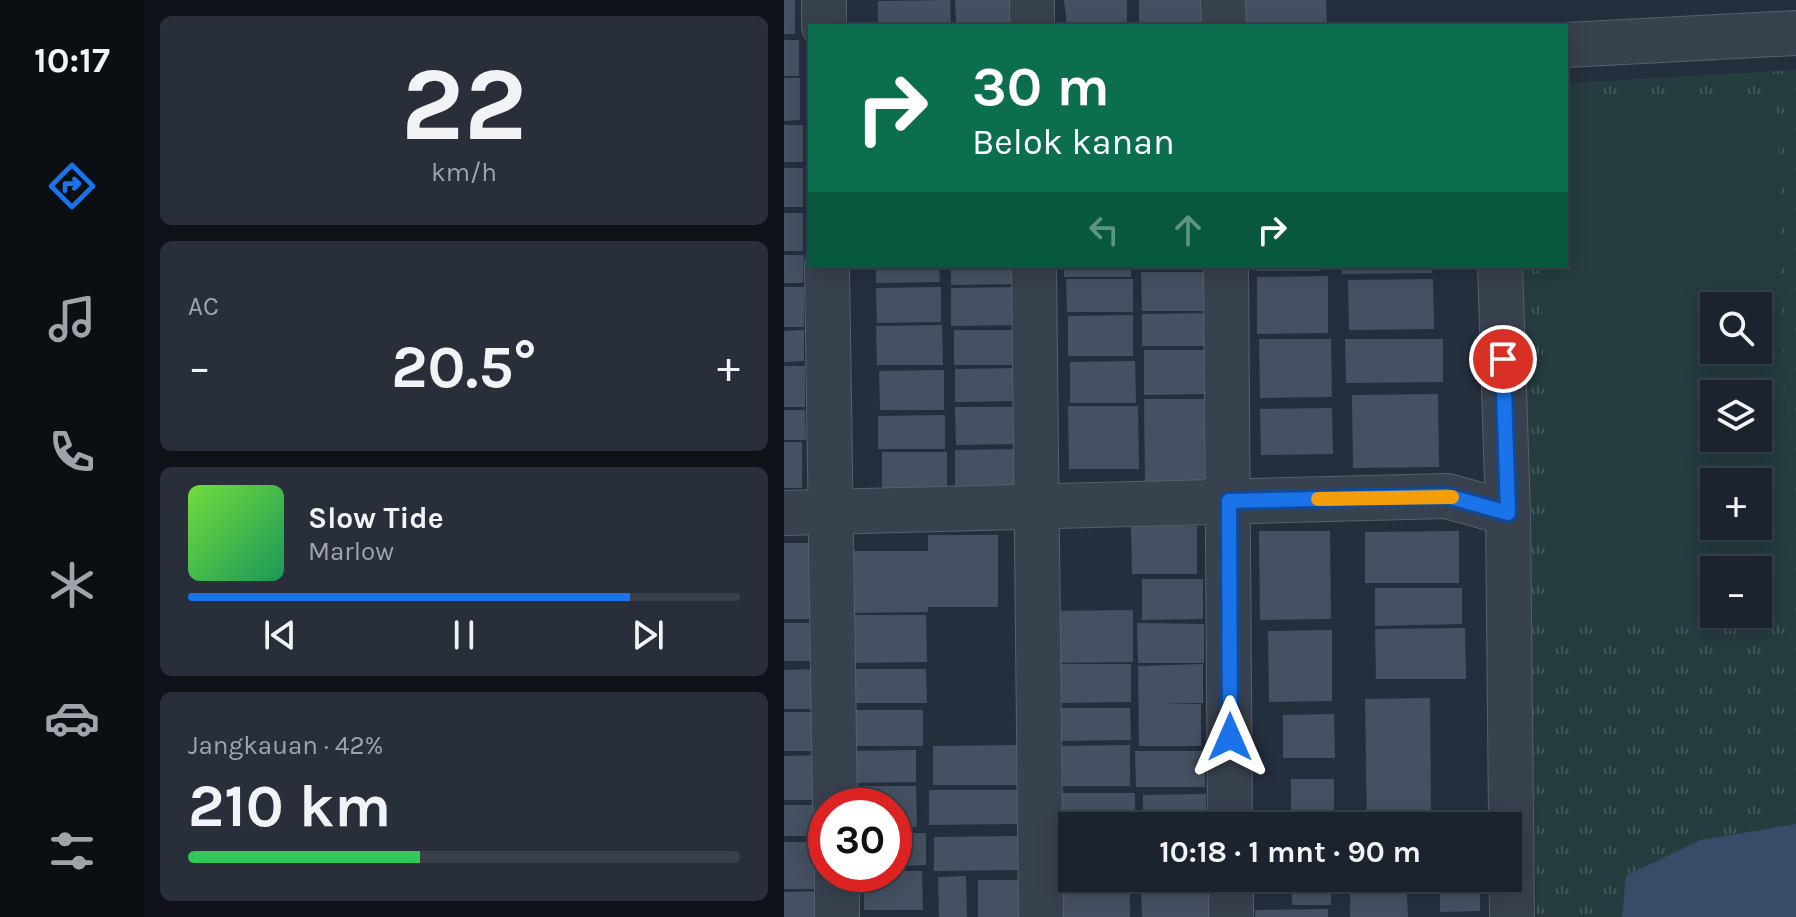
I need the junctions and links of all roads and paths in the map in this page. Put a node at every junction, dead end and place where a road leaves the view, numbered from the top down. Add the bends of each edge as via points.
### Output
1 (824, 0) edge
2 (1032, 0) edge
3 (1223, 0) edge
4 (824, 24) edge
5 (1032, 24) edge
6 (1224, 24) edge
7 (1796, 33) edge
8 (1568, 45) edge
9 (827, 268) edge
10 (1034, 268) edge
11 (1226, 268) edge
12 (1500, 268) edge
13 (1229, 501) junction
14 (1036, 507) junction
15 (831, 512) junction
16 (784, 513) edge
17 (1508, 513) junction
18 (835, 788) edge
19 (1230, 812) edge
20 (837, 892) edge
21 (1231, 892) edge
22 (837, 917) edge
23 (1041, 917) edge
24 (1231, 917) edge
25 (1512, 917) edge

1 - 4 street
2 - 5 street
3 - 6 street
7 - 8 street
9 - 15 street
10 - 14 street
11 - 13 street
12 - 17 street
13 - 14 street
13 - 17 street via 1447,496
13 - 19 street
14 - 15 street
14 - 23 street
15 - 16 street
15 - 18 street
17 - 25 street
20 - 22 street
21 - 24 street

